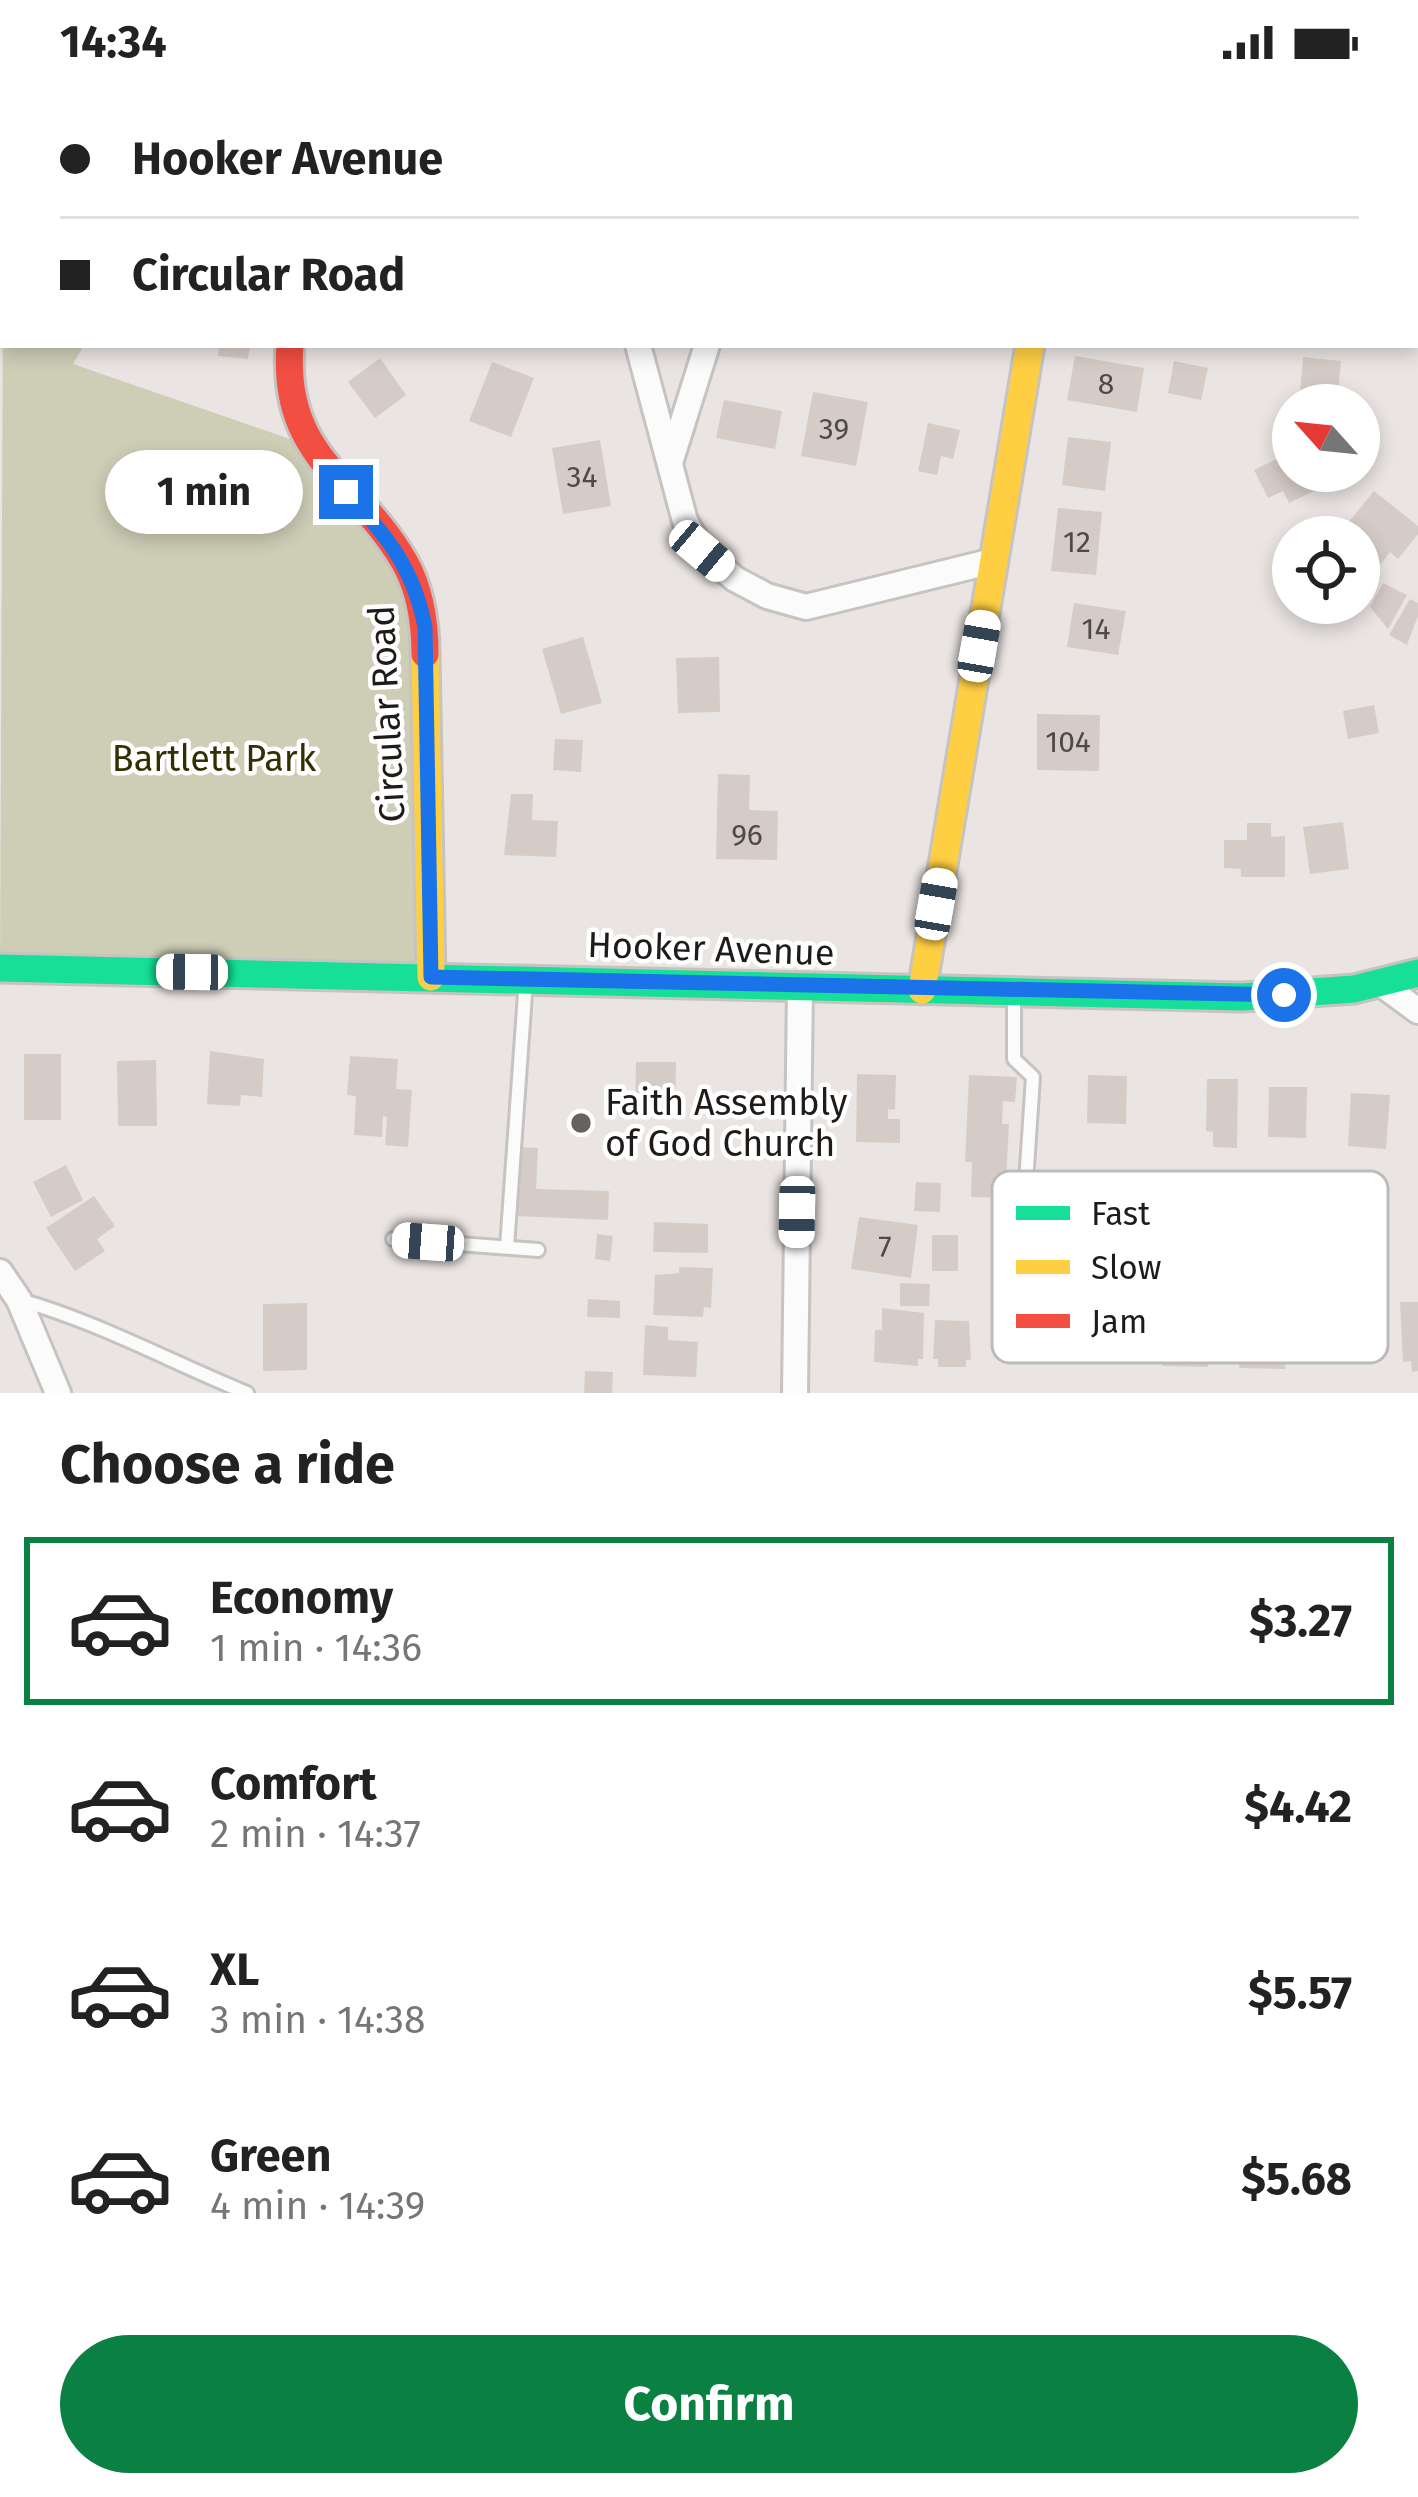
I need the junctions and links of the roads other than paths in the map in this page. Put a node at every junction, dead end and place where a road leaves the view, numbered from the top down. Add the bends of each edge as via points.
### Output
1 (290, 348) edge
2 (639, 348) edge
3 (706, 348) edge
4 (1029, 348) edge
5 (670, 463) junction
6 (993, 561) junction
7 (0, 968) edge
8 (1418, 973) edge
9 (431, 977) junction
10 (526, 979) junction
11 (800, 986) junction
12 (1384, 986) junction
13 (922, 990) junction
14 (1014, 992) junction
15 (1418, 1011) edge
16 (1027, 1171) edge
17 (393, 1239) dead end
18 (508, 1247) junction
19 (538, 1250) dead end
20 (0, 1272) edge
21 (19, 1300) junction
22 (58, 1393) edge
23 (247, 1393) edge
24 (795, 1393) edge

1 - 9 street, Circular Road via 298,424 319,462 404,560 419,595
2 - 5 street
3 - 5 street
4 - 6 street
5 - 6 street via 702,551 766,596 806,607
6 - 13 street
7 - 9 street, Hooker Avenue
8 - 12 street, Hooker Avenue
9 - 10 street, Hooker Avenue
10 - 11 street, Hooker Avenue
10 - 18 lane
11 - 13 street, Hooker Avenue
11 - 24 street
12 - 14 street, Hooker Avenue via 1242,997
12 - 15 street
13 - 14 street, Hooker Avenue
14 - 16 lane via 1015,1060 1033,1077
17 - 18 lane
18 - 19 lane
20 - 21 street
21 - 22 street
21 - 23 lane via 72,1315

